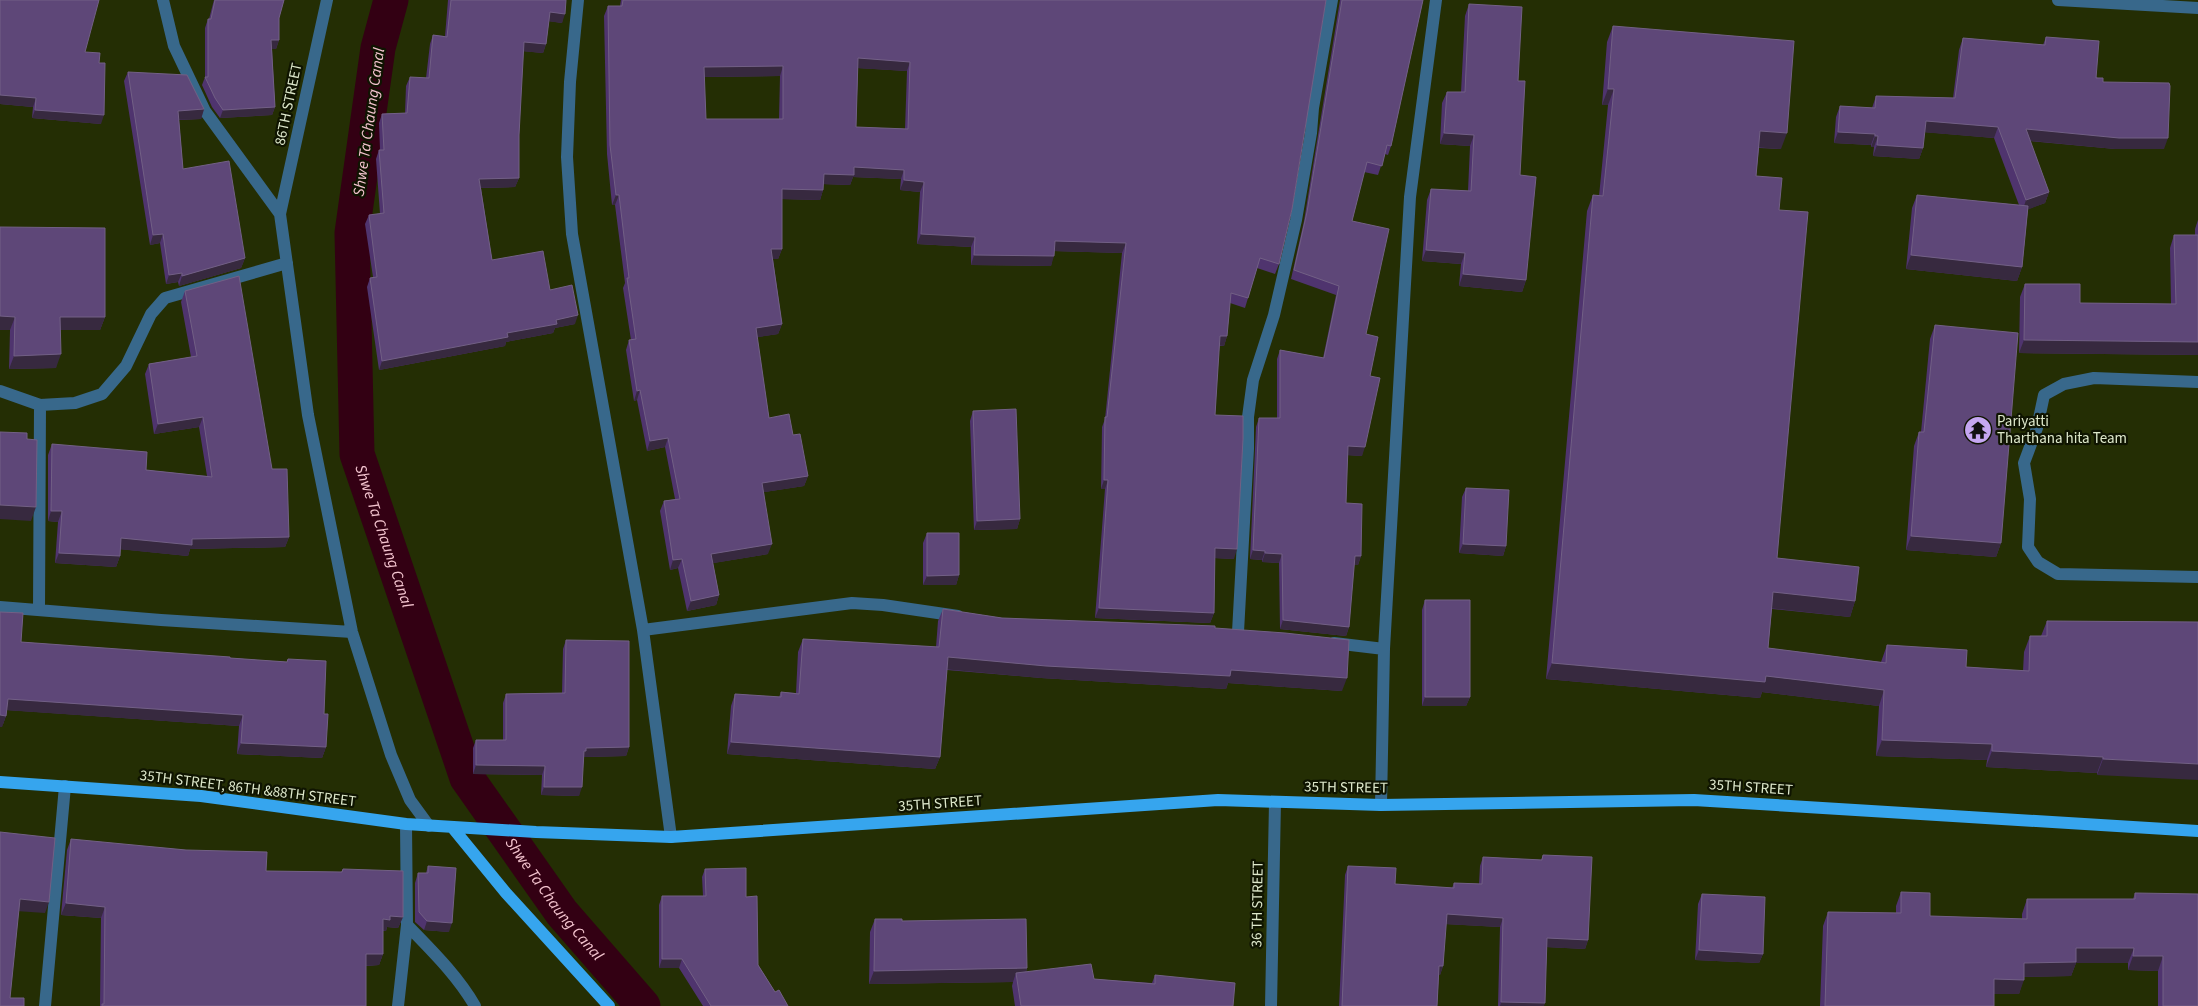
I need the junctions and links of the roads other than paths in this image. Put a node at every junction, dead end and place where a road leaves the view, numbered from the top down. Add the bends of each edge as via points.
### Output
1 (163, 0) edge
2 (327, 0) edge
3 (578, 0) edge
4 (1332, 0) edge
5 (1436, 0) edge
6 (2058, 0) edge
7 (2198, 8) edge
8 (280, 214) junction
9 (287, 264) junction
10 (2198, 382) edge
11 (0, 391) edge
12 (40, 405) junction
13 (2198, 577) edge
14 (0, 607) edge
15 (39, 610) junction
16 (969, 618) edge
17 (643, 630) junction
18 (352, 632) junction
19 (1238, 632) edge
20 (1326, 642) edge
21 (1384, 649) junction
22 (0, 782) edge
23 (65, 786) junction
24 (1275, 802) junction
25 (1381, 805) junction
26 (406, 824) junction
27 (430, 826) junction
28 (452, 827) junction
29 (493, 829) joint
30 (2198, 831) edge
31 (671, 837) junction
32 (407, 925) junction
33 (45, 1006) edge
34 (398, 1006) edge
35 (475, 1006) edge
36 (609, 1006) edge
37 (1271, 1006) edge

1 - 8 street via 174,46 205,111
2 - 8 street, 86TH STREET
3 - 17 street via 567,157 572,234
4 - 19 street via 1296,220 1274,315 1253,380 1248,417
5 - 21 street via 1410,197
6 - 7 street
8 - 9 street
9 - 12 street via 165,298 151,314 126,366 102,394 75,403
9 - 18 street via 308,415
10 - 13 street via 2094,378 2064,384 2044,395 2037,428 2024,463 2030,499 2028,547 2038,562 2058,574
11 - 12 street
12 - 15 street
14 - 15 street
15 - 18 street
16 - 17 street via 852,603
17 - 31 street
18 - 27 street via 410,800
20 - 21 street
21 - 25 street
22 - 23 main road, 35TH STREET, 86TH &88TH STREET
23 - 26 main road, 35TH STREET, 86TH &88TH STREET via 201,796
23 - 33 street
24 - 25 main road, 35TH STREET
24 - 31 main road, 35TH STREET via 1218,800
24 - 37 street, 36 TH STREET
25 - 30 main road, 35TH STREET via 1694,800
26 - 27 main road, 35TH STREET, 86TH &88TH STREET
26 - 32 street
27 - 28 main road, 35TH STREET, 86TH &88TH STREET
28 - 29 main road, 35TH STREET, 86TH &88TH STREET
28 - 36 main road via 506,893
29 - 31 main road, 35TH STREET
32 - 34 street
32 - 35 street via 450,970

